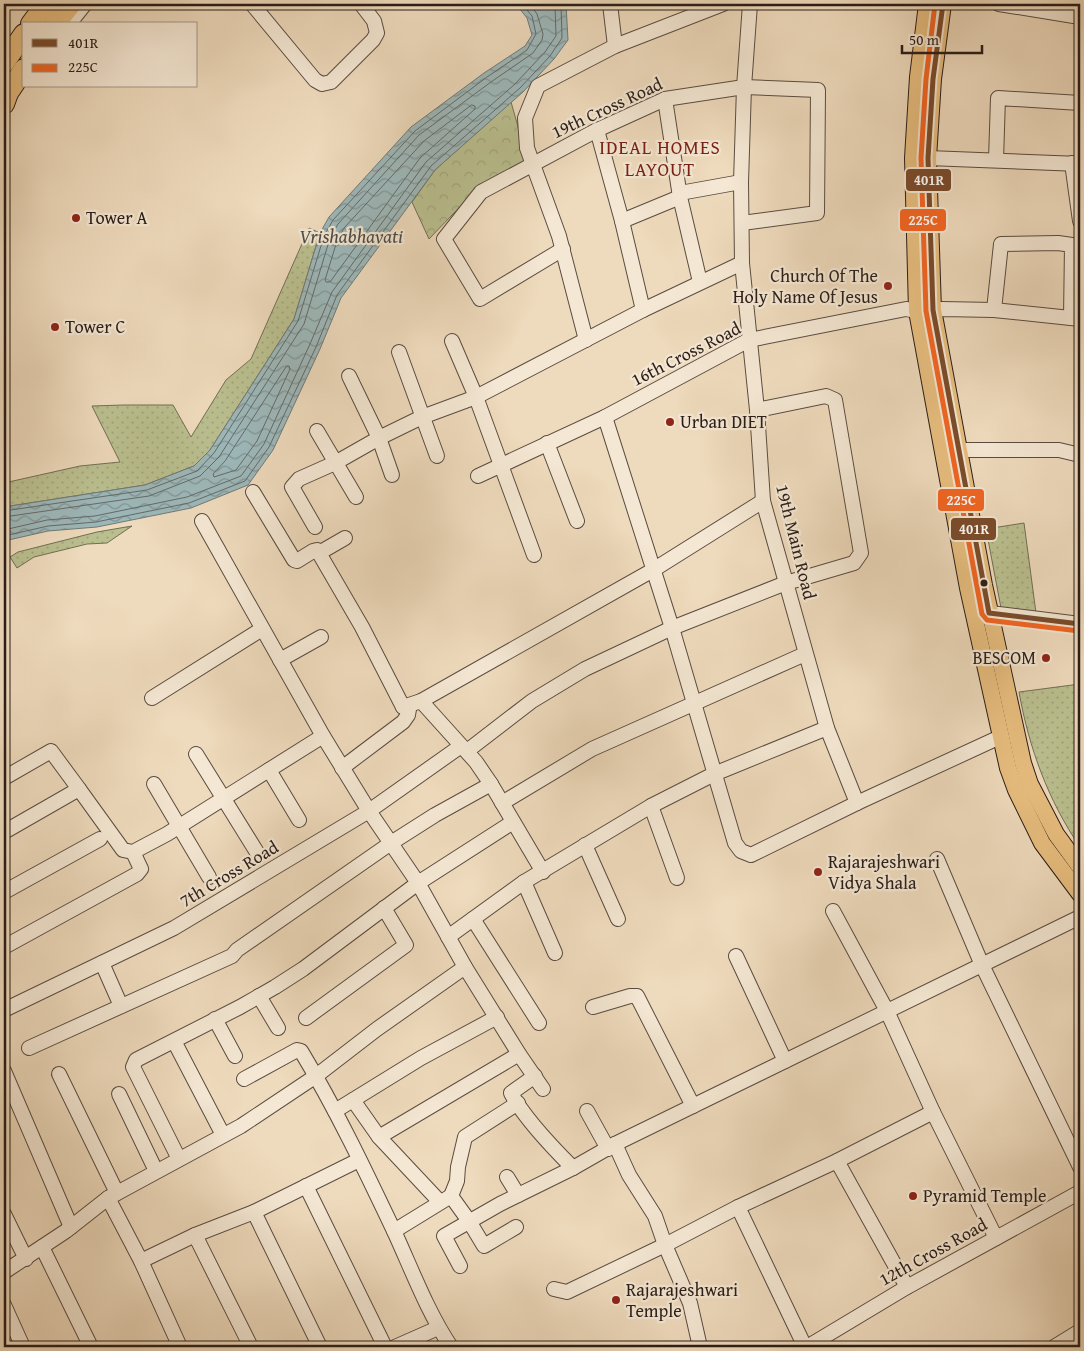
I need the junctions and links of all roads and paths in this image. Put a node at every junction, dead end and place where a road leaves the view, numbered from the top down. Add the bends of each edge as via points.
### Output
1 (46, 4) edge
2 (71, 4) edge
3 (85, 4) edge
4 (252, 4) edge
5 (361, 4) edge
6 (610, 4) edge
7 (723, 4) edge
8 (750, 4) edge
9 (927, 4) edge
10 (943, 4) edge
11 (999, 4) edge
12 (1080, 16) edge
13 (32, 22) edge
14 (56, 22) edge
15 (70, 22) edge
16 (22, 37) edge
17 (615, 46) junction
18 (4, 63) edge
19 (22, 72) edge
20 (744, 87) junction
21 (665, 98) junction
22 (1080, 103) edge
23 (4, 104) edge
24 (597, 130) junction
25 (928, 158) junction
26 (996, 160) junction
27 (534, 164) junction
28 (1076, 164) edge
29 (742, 182) junction
30 (680, 195) junction
31 (622, 221) junction
32 (1080, 221) edge
33 (742, 223) junction
34 (563, 249) junction
35 (742, 263) junction
36 (700, 282) junction
37 (643, 310) junction
38 (925, 310) junction
39 (994, 310) junction
40 (1076, 319) edge
41 (586, 340) junction
42 (749, 340) junction
43 (452, 341) dead end
44 (399, 352) dead end
45 (349, 376) dead end
46 (476, 397) junction
47 (757, 410) junction
48 (422, 417) junction
49 (605, 417) junction
50 (317, 431) dead end
51 (378, 438) junction
52 (547, 443) junction
53 (958, 450) junction
54 (1080, 454) edge
55 (437, 456) dead end
56 (335, 462) junction
57 (500, 464) junction
58 (392, 475) dead end
59 (478, 476) dead end
60 (253, 492) dead end
61 (356, 498) dead end
62 (764, 502) junction
63 (202, 521) dead end
64 (577, 521) dead end
65 (315, 527) dead end
66 (345, 538) dead end
67 (319, 553) junction
68 (534, 555) dead end
69 (653, 570) junction
70 (786, 583) junction
71 (973, 612) junction
72 (990, 613) junction
73 (1080, 624) edge
74 (672, 628) junction
75 (262, 629) junction
76 (321, 637) dead end
77 (805, 654) junction
78 (280, 660) junction
79 (152, 698) dead end
80 (421, 701) junction
81 (693, 704) junction
82 (403, 707) junction
83 (827, 728) junction
84 (322, 736) junction
85 (1000, 737) junction
86 (464, 749) junction
87 (196, 754) dead end
88 (342, 768) junction
89 (269, 770) junction
90 (714, 774) junction
91 (4, 778) edge
92 (154, 784) dead end
93 (491, 784) junction
94 (79, 789) junction
95 (224, 798) junction
96 (502, 803) junction
97 (857, 803) junction
98 (651, 806) junction
99 (369, 811) junction
100 (299, 820) dead end
101 (513, 822) junction
102 (179, 826) junction
103 (4, 832) edge
104 (100, 839) dead end
105 (391, 844) junction
106 (585, 845) junction
107 (133, 852) junction
108 (258, 854) dead end
109 (937, 859) dead end
110 (1080, 867) edge
111 (543, 872) junction
112 (209, 877) dead end
113 (677, 878) dead end
114 (524, 882) junction
115 (418, 883) junction
116 (4, 892) edge
117 (1080, 894) edge
118 (384, 908) junction
119 (833, 911) dead end
120 (1080, 917) edge
121 (618, 918) dead end
122 (473, 919) junction
123 (448, 937) junction
124 (4, 947) edge
125 (555, 953) dead end
126 (736, 956) dead end
127 (102, 962) junction
128 (982, 965) junction
129 (465, 966) junction
130 (259, 996) junction
131 (121, 1006) junction
132 (593, 1007) dead end
133 (4, 1010) edge
134 (887, 1011) junction
135 (497, 1017) junction
136 (306, 1018) dead end
137 (215, 1019) junction
138 (539, 1023) dead end
139 (278, 1028) dead end
140 (174, 1040) junction
141 (28, 1048) dead end
142 (519, 1054) junction
143 (235, 1056) dead end
144 (785, 1061) junction
145 (4, 1071) edge
146 (58, 1074) dead end
147 (316, 1076) junction
148 (535, 1076) junction
149 (244, 1079) dead end
150 (543, 1089) dead end
151 (119, 1094) dead end
152 (353, 1100) junction
153 (518, 1103) junction
154 (693, 1106) junction
155 (335, 1111) junction
156 (587, 1111) dead end
157 (933, 1112) junction
158 (223, 1135) junction
159 (379, 1137) junction
160 (612, 1146) junction
161 (179, 1158) junction
162 (359, 1160) junction
163 (837, 1161) junction
164 (1080, 1166) edge
165 (573, 1168) junction
166 (156, 1171) junction
167 (507, 1177) dead end
168 (306, 1186) junction
169 (1080, 1192) edge
170 (113, 1196) junction
171 (518, 1196) junction
172 (446, 1199) junction
173 (738, 1207) junction
174 (254, 1212) junction
175 (4, 1214) edge
176 (469, 1221) junction
177 (71, 1227) junction
178 (516, 1227) dead end
179 (394, 1231) junction
180 (195, 1235) junction
181 (996, 1238) junction
182 (665, 1245) junction
183 (42, 1247) junction
184 (26, 1259) junction
185 (141, 1261) junction
186 (460, 1266) dead end
187 (4, 1272) edge
188 (907, 1287) junction
189 (554, 1289) dead end
190 (4, 1305) edge
191 (438, 1328) junction
192 (1080, 1331) edge
193 (23, 1347) edge
194 (91, 1347) edge
195 (180, 1347) edge
196 (251, 1347) edge
197 (320, 1347) edge
198 (385, 1347) edge
199 (394, 1347) edge
200 (450, 1347) edge
201 (700, 1347) edge
202 (806, 1347) edge
203 (1054, 1347) edge

1 - 13 highway
2 - 14 highway
3 - 15 street
4 - 5 street via 315,80 322,84 331,82 377,34 374,21
6 - 17 street
7 - 17 street
8 - 20 street, 19th Main Road
9 - 38 main road via 913,158
10 - 25 main road
11 - 12 street
16 - 18 highway
17 - 27 street via 538,86 525,118 527,148
19 - 23 highway
20 - 21 street, 19th Cross Road
20 - 29 street, 19th Main Road
20 - 33 street, 19th Cross Road via 818,90 817,213
21 - 24 street, 19th Cross Road
21 - 30 street
22 - 26 street via 998,98
24 - 27 street, 19th Cross Road
24 - 31 street
25 - 26 street
25 - 38 main road
26 - 28 street
27 - 34 street
27 - 34 street, 19th Cross Road via 481,192 444,239 480,299
28 - 32 street
29 - 30 street
29 - 33 street, 19th Main Road
30 - 31 street
30 - 36 street
31 - 37 street
33 - 35 street, 19th Main Road
34 - 41 street
35 - 36 street
35 - 42 street, 19th Main Road
36 - 37 street
37 - 41 street
38 - 39 street, 16th Cross Road
38 - 42 street, 16th Cross Road via 906,309
38 - 53 main road
38 - 71 main road
39 - 40 street, 16th Cross Road
39 - 40 street via 1001,244 1058,243 1072,245
41 - 46 street
42 - 47 street, 19th Main Road
42 - 49 street, 16th Cross Road
43 - 46 street
44 - 48 street
45 - 51 street
46 - 48 street
46 - 57 street
47 - 62 street, 19th Main Road
47 - 70 street, 7th Cross Road via 826,396 835,400 861,553 854,563
48 - 51 street
48 - 55 street
49 - 52 street, 16th Cross Road
49 - 69 street
50 - 56 street
51 - 56 street
51 - 58 street
52 - 57 street, 16th Cross Road
52 - 64 street
53 - 54 street via 1059,450
53 - 72 main road
56 - 61 street
56 - 65 street via 299,479 292,487
57 - 59 street, 16th Cross Road
57 - 68 street
60 - 67 street via 294,560 313,551
62 - 69 street
62 - 70 street, 19th Main Road
63 - 75 street
66 - 67 street
67 - 82 street
69 - 74 street
69 - 80 street
70 - 74 street, 7th Cross Road
70 - 77 street, 19th Main Road
71 - 72 street
71 - 85 main road
72 - 73 street
72 - 110 main road via 1030,784 1056,834
74 - 81 street
74 - 86 street, 7th Cross Road via 585,669 532,701
75 - 78 street
75 - 79 street
76 - 78 street
77 - 81 street
77 - 83 street, 19th Main Road
78 - 84 street
80 - 82 street
80 - 86 street
81 - 90 street
81 - 96 street via 592,749
82 - 88 street via 409,709 403,722
83 - 90 street
83 - 97 street, 19th Main Road
84 - 88 street
84 - 89 street
85 - 97 street
85 - 117 main road via 1016,790 1042,842
86 - 93 street
86 - 99 street, 7th Cross Road
87 - 95 street
88 - 99 street
89 - 95 street
89 - 100 street
90 - 97 street via 734,844 741,852 751,855
90 - 98 street
91 - 94 street via 51,752
92 - 102 street
93 - 96 street
93 - 105 street
94 - 103 street
94 - 107 street via 123,850
95 - 102 street
95 - 108 street
96 - 101 street
98 - 106 street
98 - 113 street
99 - 105 street
99 - 127 street, 7th Cross Road
101 - 111 street
101 - 115 street
102 - 107 street
102 - 112 street
104 - 116 street
105 - 115 street
105 - 131 street via 232,956
106 - 111 street
106 - 121 street
107 - 124 street via 141,869 137,874
109 - 128 street
111 - 114 street
114 - 122 street
114 - 125 street
115 - 118 street
115 - 123 street
118 - 130 street via 303,969
118 - 136 street via 406,945
119 - 134 street
120 - 128 street
122 - 123 street
122 - 138 street
123 - 129 street
126 - 144 street
127 - 131 street
127 - 133 street, 7th Cross Road
128 - 134 street
128 - 164 street
129 - 135 street
129 - 147 street
130 - 137 street
130 - 139 street
131 - 141 street
132 - 154 street via 637,996
134 - 144 street
134 - 157 street
135 - 142 street
135 - 152 street
137 - 140 street
137 - 143 street
140 - 158 street
140 - 161 street via 138,1058 133,1067
142 - 148 street
142 - 159 street
144 - 154 street
145 - 177 street
146 - 170 street
147 - 149 street via 299,1050
147 - 155 street
147 - 158 street
148 - 150 street
148 - 153 street via 512,1092
151 - 166 street
152 - 155 street
152 - 159 street
153 - 165 street
153 - 172 street via 465,1137 457,1181
154 - 160 street
155 - 162 street
156 - 160 street
157 - 163 street
157 - 181 street
158 - 161 street
159 - 172 street
160 - 165 street
160 - 182 street via 655,1216
161 - 166 street
162 - 168 street
162 - 179 street
163 - 173 street
163 - 188 street
165 - 171 street
166 - 170 street
167 - 171 street
168 - 174 street
168 - 198 street
169 - 181 street, 12th Cross Road
170 - 177 street
170 - 185 street
171 - 176 street
172 - 176 street
172 - 179 street
173 - 182 street
173 - 202 street
174 - 180 street
174 - 197 street
175 - 184 street
176 - 178 street via 484,1246
176 - 186 street via 444,1236
177 - 183 street
179 - 191 street
180 - 185 street
180 - 196 street
181 - 188 street, 12th Cross Road
182 - 189 street via 567,1292
182 - 201 street via 690,1303
183 - 184 street
183 - 194 street
184 - 187 street
185 - 195 street
188 - 202 street, 12th Cross Road
190 - 193 street
191 - 199 street
191 - 200 street
192 - 203 street

